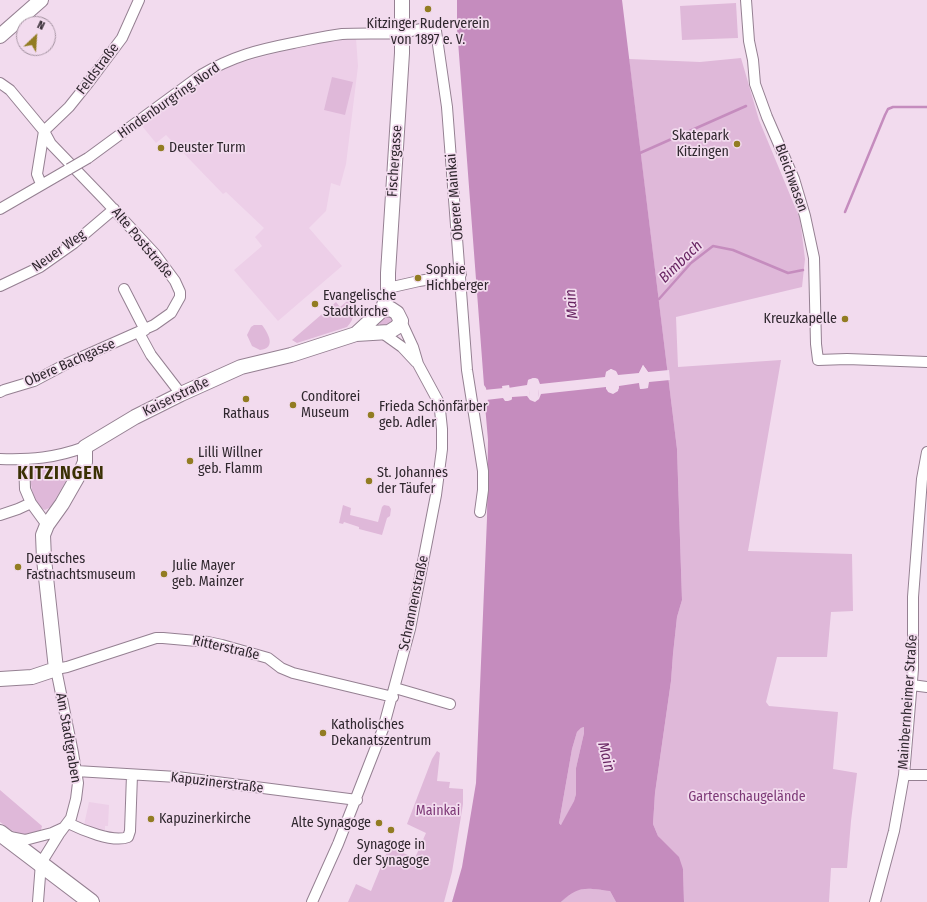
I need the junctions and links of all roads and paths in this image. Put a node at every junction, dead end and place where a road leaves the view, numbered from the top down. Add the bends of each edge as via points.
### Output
1 (41, 0) edge
2 (139, 0) edge
3 (402, 0) edge
4 (746, 0) edge
5 (402, 34) junction
6 (0, 36) edge
7 (0, 83) edge
8 (44, 131) junction
9 (41, 184) junction
10 (0, 209) edge
11 (114, 209) junction
12 (461, 274) junction
13 (0, 286) edge
14 (388, 288) junction
15 (124, 289) dead end
16 (378, 313) junction
17 (400, 318) junction
18 (142, 331) junction
19 (381, 332) junction
20 (356, 334) junction
21 (927, 362) edge
22 (418, 364) junction
23 (1, 387) edge
24 (181, 394) junction
25 (85, 447) junction
26 (927, 452) edge
27 (0, 459) edge
28 (24, 459) junction
29 (32, 503) junction
30 (480, 512) dead end
31 (0, 515) edge
32 (45, 532) junction
33 (923, 540) edge
34 (56, 669) junction
35 (0, 679) edge
36 (912, 685) junction
37 (927, 687) edge
38 (394, 693) junction
39 (450, 704) dead end
40 (76, 771) junction
41 (132, 775) junction
42 (904, 775) junction
43 (927, 775) edge
44 (357, 800) junction
45 (65, 825) junction
46 (2, 838) edge
47 (41, 863) junction
48 (38, 902) edge
49 (91, 902) edge
50 (312, 902) edge
51 (875, 902) edge

1 - 6 street
2 - 8 street, Feldstraße via 122,38 90,82
3 - 5 street, Fischergasse
4 - 21 street, Bleichwasen via 755,84 794,179 814,258 818,360
5 - 9 street, Hindenburgring Nord, bridge via 335,35 240,56 219,64 88,158
5 - 12 street, Oberer Mainkai via 419,29 436,31 447,107
5 - 14 street, Fischergasse
7 - 8 street, Alte Poststraße via 10,90
8 - 9 street via 37,174
8 - 11 street, Alte Poststraße via 51,144
9 - 10 street, Hindenburgring Nord
11 - 13 street, Neuer Weg via 74,243 40,267
11 - 18 street, Alte Poststraße via 155,254 180,292 171,313
12 - 14 street
12 - 30 street, Oberer Mainkai via 467,370 483,471
14 - 16 street, Fischergasse via 386,301
14 - 17 street via 396,298
15 - 18 street
16 - 17 street via 391,309
16 - 19 street via 376,324
16 - 20 street
17 - 19 street via 398,326 393,330
17 - 22 street
18 - 23 street, Obere Bachgasse via 34,381
18 - 24 street via 151,355
19 - 20 street
19 - 22 street via 402,347
20 - 24 street, Kaiserstraße via 241,367
22 - 38 street, Schrannenstraße via 438,401 442,436 436,495 410,629
24 - 25 street, Kaiserstraße via 121,424
25 - 28 street, Kaiserstraße via 62,455
25 - 32 street via 85,462 82,469
26 - 33 street, Mainbernheimer Straße via 922,479
27 - 28 street, Kaiserstraße
28 - 29 street via 25,489
29 - 31 street
29 - 32 street
32 - 34 street via 44,559
33 - 36 street, Mainbernheimer Straße via 912,597
34 - 35 street via 32,677
34 - 38 street, Ritterstraße via 163,638 208,642 268,658 293,673
34 - 40 street, Am Stadtgraben
36 - 37 street
36 - 42 street, Mainbernheimer Straße
38 - 39 street, Ritterstraße
38 - 44 street, Schrannenstraße via 380,741
40 - 41 street, Kapuzinerstraße
40 - 45 street, Am Stadtgraben via 76,799 73,813
41 - 44 street, Kapuzinerstraße via 177,777
41 - 45 street via 128,837 122,840
42 - 43 street
42 - 51 street, Mainbernheimer Straße via 894,831
44 - 50 street, Schrannenstraße
45 - 46 street via 52,833 26,840
45 - 47 street, Am Stadtgraben
46 - 47 main road
47 - 48 street
47 - 49 main road

